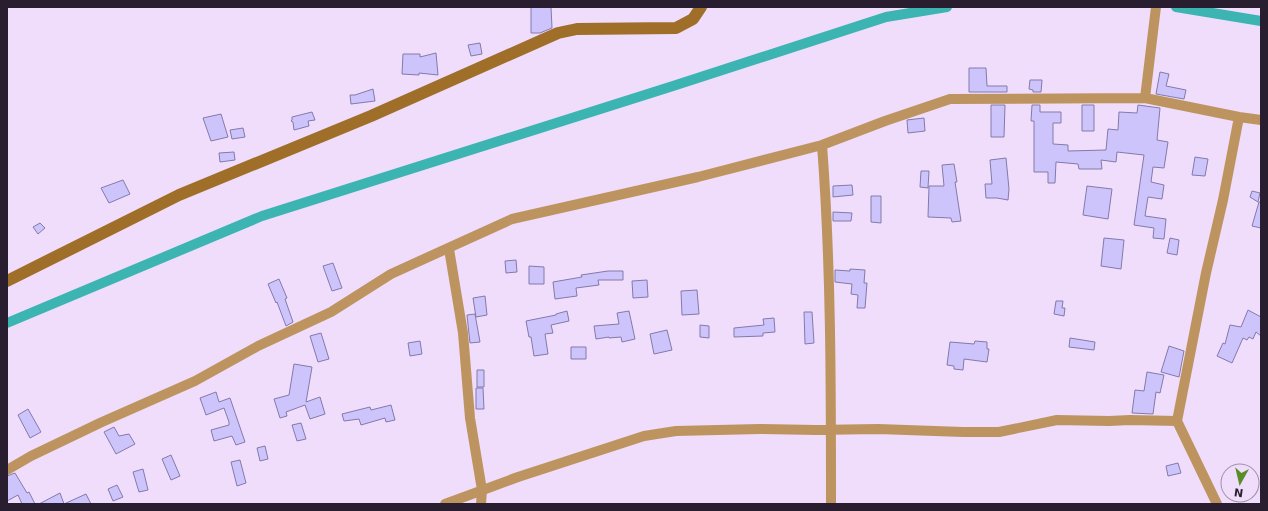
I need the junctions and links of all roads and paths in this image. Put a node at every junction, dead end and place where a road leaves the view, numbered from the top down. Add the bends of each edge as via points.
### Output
1 (701, 7) edge
2 (1156, 7) edge
3 (1144, 98) junction
4 (1239, 117) junction
5 (1261, 120) edge
6 (822, 145) junction
7 (449, 248) junction
8 (7, 281) edge
9 (1177, 421) junction
10 (831, 430) junction
11 (7, 470) edge
12 (482, 490) junction
13 (444, 504) edge
14 (482, 504) edge
15 (831, 504) edge
16 (1217, 504) edge

1 - 8 street via 693,19 676,28 577,30 558,33 179,195
2 - 3 street
3 - 4 street
3 - 6 street via 950,99
4 - 5 street
4 - 9 street
6 - 7 street via 698,177 512,219
6 - 10 street via 828,217
7 - 11 street via 391,274 331,312 258,346 195,381 102,422
7 - 12 street via 463,333 470,418
9 - 10 street via 1057,420 999,432
9 - 16 street
10 - 12 street via 676,431 644,436
10 - 15 street
12 - 13 street
12 - 14 street

